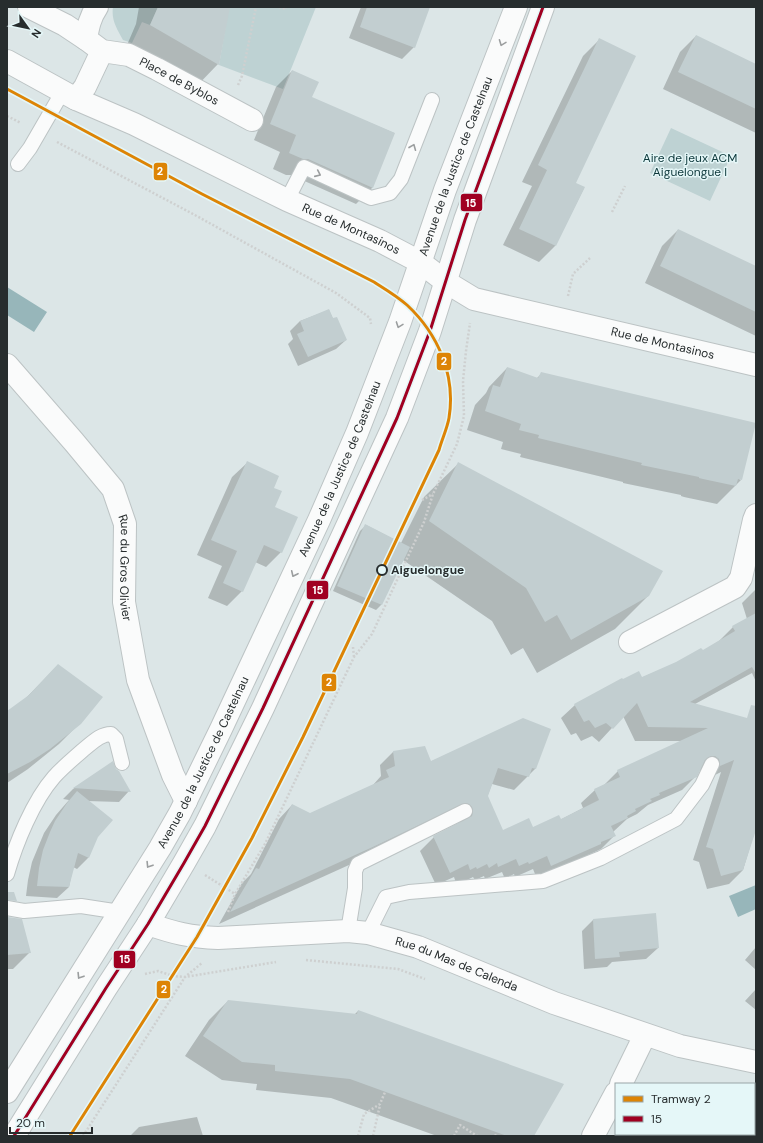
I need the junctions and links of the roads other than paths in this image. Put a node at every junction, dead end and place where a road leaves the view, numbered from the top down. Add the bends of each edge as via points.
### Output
1 (29, 7) edge
2 (97, 7) edge
3 (516, 7) edge
4 (543, 7) edge
5 (94, 45) junction
6 (7, 61) edge
7 (69, 95) junction
8 (432, 100) dead end
9 (252, 120) dead end
10 (18, 164) dead end
11 (287, 200) junction
12 (420, 262) junction
13 (446, 282) junction
14 (7, 365) edge
15 (756, 365) edge
16 (756, 515) edge
17 (630, 642) dead end
18 (122, 763) dead end
19 (712, 764) dead end
20 (186, 801) junction
21 (465, 811) dead end
22 (7, 874) edge
23 (7, 908) edge
24 (120, 912) junction
25 (148, 924) junction
26 (358, 932) junction
27 (645, 1035) junction
28 (756, 1062) edge
29 (621, 1083) edge
30 (7, 1092) edge
31 (615, 1095) edge
32 (14, 1136) edge
33 (594, 1136) edge

1 - 5 street via 65,25
2 - 5 street via 88,29
3 -> 12 street, Avenue de la Justice de Castelnau
4 - 13 street via 465,220
5 - 7 street via 85,86
5 - 9 street, Place de Byblos via 129,55
6 - 7 street, Rue de Montasinos
7 - 10 lane
7 - 11 street, Rue de Montasinos via 134,124
11 -> 8 lane via 304,167 371,198 390,193 401,179
11 - 12 street, Rue de Montasinos via 380,241
12 - 13 street, Rue de Montasinos
12 -> 20 street, Avenue de la Justice de Castelnau via 357,433 268,630
13 - 15 street, Rue de Montasinos via 474,299
13 - 25 street via 397,418 294,641 205,826
14 - 20 street, Rue du Gros Olivier via 113,489 125,524 124,602 138,680 173,775
16 - 17 street via 742,578 736,587
18 - 22 lane via 116,739 112,734 104,734 53,778 34,806
19 - 26 lane via 702,785 676,819 601,858 543,881 409,892 386,897
20 -> 24 street, Avenue de la Justice de Castelnau
21 - 26 lane via 358,864 354,888
23 - 24 lane via 24,911 81,906
24 - 25 street
24 -> 30 street, Avenue de la Justice de Castelnau
25 - 26 street, Rue du Mas de Calenda via 181,935 218,938
25 - 32 street
26 - 27 street, Rue du Mas de Calenda via 418,947 554,1003
27 - 28 street, Rue du Mas de Calenda via 680,1046
27 - 29 street
31 - 33 street

